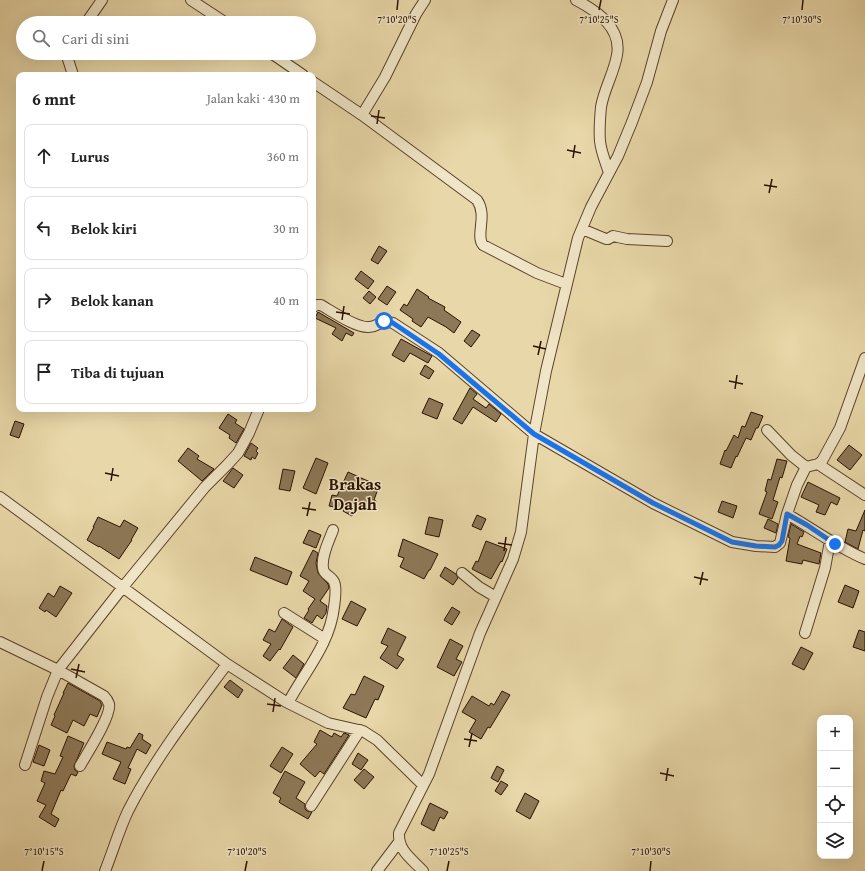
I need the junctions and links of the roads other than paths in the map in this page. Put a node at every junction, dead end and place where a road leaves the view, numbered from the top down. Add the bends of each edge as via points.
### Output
1 (102, 0) edge
2 (191, 0) edge
3 (425, 0) edge
4 (576, 0) edge
5 (673, 0) edge
6 (91, 16) edge
7 (215, 16) edge
8 (68, 60) edge
9 (281, 60) edge
10 (72, 72) edge
11 (299, 72) edge
12 (316, 84) edge
13 (362, 115) junction
14 (609, 174) junction
15 (582, 229) junction
16 (667, 241) dead end
17 (566, 284) junction
18 (316, 306) edge
19 (865, 358) edge
20 (258, 412) edge
21 (767, 430) dead end
22 (534, 434) junction
23 (818, 464) junction
24 (806, 467) junction
25 (865, 495) edge
26 (0, 497) edge
27 (787, 514) junction
28 (333, 530) dead end
29 (830, 541) junction
30 (865, 559) edge
31 (462, 573) dead end
32 (123, 587) junction
33 (496, 598) junction
34 (284, 613) dead end
35 (805, 634) dead end
36 (325, 639) junction
37 (0, 642) edge
38 (228, 664) junction
39 (58, 670) junction
40 (288, 704) junction
41 (360, 730) junction
42 (26, 765) dead end
43 (80, 766) dead end
44 (423, 785) junction
45 (311, 806) dead end
46 (399, 842) junction
47 (105, 871) edge
48 (378, 871) edge
49 (423, 871) edge

1 - 6 street
2 - 7 street
3 - 13 street
4 - 14 street via 590,7 608,23 617,37 617,54 601,108 600,142
5 - 14 street via 661,31 647,82
8 - 10 street
9 - 11 street
12 - 13 street
13 - 17 street via 477,200 482,213 480,240 483,245 537,273
14 - 15 street
15 - 16 street via 606,239 613,236
15 - 17 street
17 - 22 street
18 - 22 street via 322,305 362,327 372,327 384,321 393,323 439,354
19 - 23 street via 840,428
20 - 32 street via 238,453 205,487
21 - 24 street
22 - 27 street via 653,503 732,542 756,546 779,545
22 - 33 street via 521,532 513,559
23 - 24 street
23 - 25 street
24 - 27 street
26 - 32 street
27 - 29 street
28 - 36 street via 322,568 335,586 334,607
29 - 30 street
29 - 35 street via 825,568
31 - 33 street
32 - 38 street
32 - 39 street
33 - 44 street via 480,633
34 - 36 street
36 - 40 street
37 - 39 street
38 - 40 street
38 - 47 street via 148,775 127,813
39 - 42 street
39 - 43 street via 106,698 109,704 106,719
40 - 41 street via 328,723
41 - 44 street via 377,740
41 - 45 street
44 - 46 street via 399,833
46 - 48 street
46 - 49 street via 402,850

